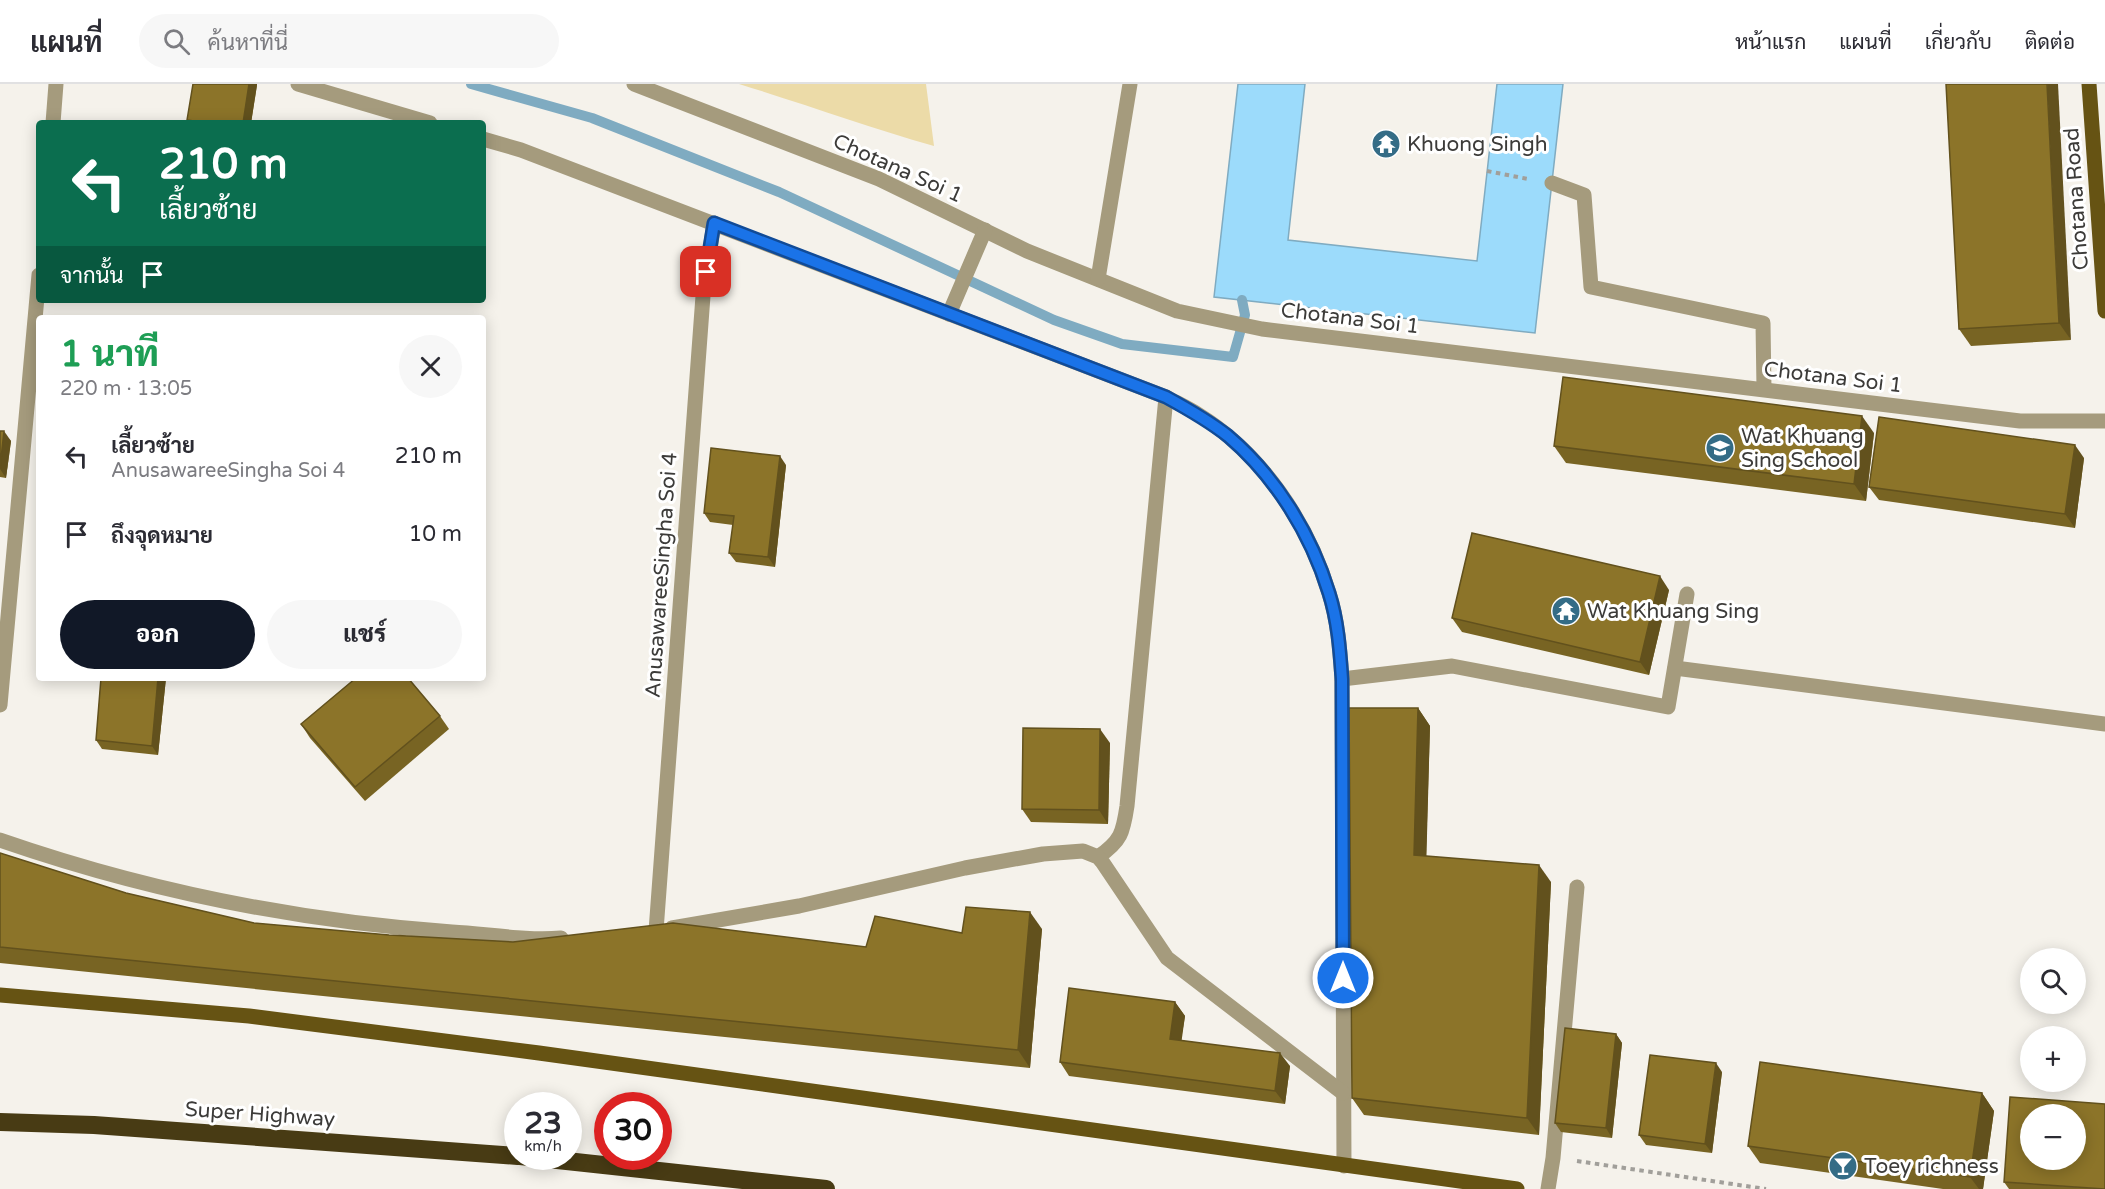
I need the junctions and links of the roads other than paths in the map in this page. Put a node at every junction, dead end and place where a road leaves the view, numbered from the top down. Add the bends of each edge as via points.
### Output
1 (56, 84) edge
2 (298, 84) edge
3 (633, 84) edge
4 (1130, 84) edge
5 (2089, 84) edge
6 (53, 120) edge
7 (420, 120) edge
8 (486, 140) edge
9 (1552, 183) road end
10 (714, 223) junction
11 (986, 230) junction
12 (1098, 279) junction
13 (36, 303) edge
14 (2105, 311) edge
15 (949, 314) junction
16 (1764, 389) junction
17 (1166, 397) junction
18 (2105, 421) edge
19 (1688, 594) dead end
20 (1676, 668) junction
21 (1342, 679) junction
22 (0, 705) edge
23 (2105, 724) edge
24 (0, 840) edge
25 (1098, 857) junction
26 (1577, 887) dead end
27 (656, 931) junction
28 (637, 932) edge
29 (574, 938) edge
30 (0, 995) edge
31 (1343, 1093) junction
32 (0, 1122) edge
33 (504, 1155) edge
34 (582, 1163) edge
35 (1344, 1166) junction
36 (826, 1189) edge
37 (1517, 1189) edge
38 (1548, 1189) edge

1 - 6 street
2 - 7 street
3 - 11 street, Chotana Soi 1 via 879,179
4 - 12 street
5 - 14 main road, Chotana Road
8 - 10 street
9 - 16 street via 1584,195 1591,287 1763,323
10 - 15 street
10 - 27 street, AnusawareeSingha Soi 4 via 703,296
11 - 12 street, Chotana Soi 1
11 - 15 street
12 - 16 street, Chotana Soi 1 via 1177,311 1262,329
13 - 22 street
15 - 17 street
16 - 18 street, Chotana Soi 1 via 2020,421
17 - 21 street via 1199,415 1252,459 1297,518 1330,595
17 - 25 street via 1127,806 1120,837
19 - 20 street
20 - 21 street via 1668,707 1452,666
20 - 23 street
21 - 31 street
24 - 29 street via 112,876 247,907 396,928
25 - 27 street via 1077,850 1023,857 799,906
25 - 31 street via 1167,958
26 - 38 street
27 - 28 street
30 - 35 main road via 249,1016
31 - 35 street
32 - 33 highway, Super Highway
34 - 36 highway, Super Highway
35 - 37 main road

